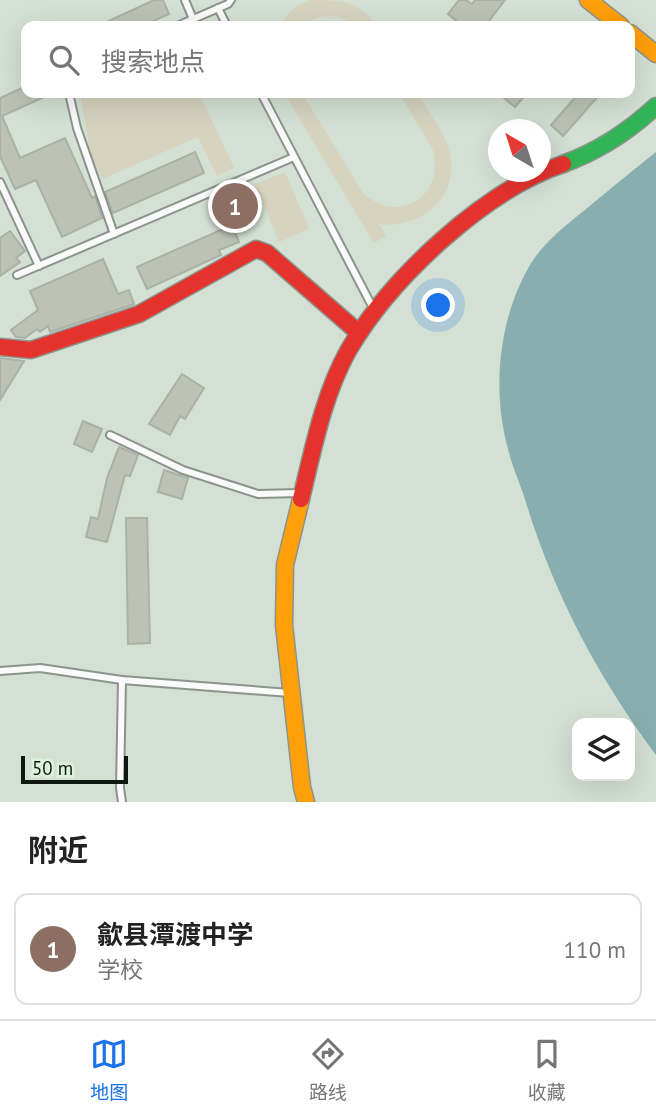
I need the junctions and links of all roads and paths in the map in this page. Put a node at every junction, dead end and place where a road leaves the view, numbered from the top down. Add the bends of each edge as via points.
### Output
1 (185, 0) edge
2 (231, 0) edge
3 (588, 0) edge
4 (218, 8) junction
5 (193, 19) junction
6 (188, 21) edge
7 (224, 21) edge
8 (615, 21) edge
9 (635, 37) edge
10 (656, 54) edge
11 (70, 98) edge
12 (264, 98) edge
13 (656, 106) edge
14 (294, 157) junction
15 (0, 182) edge
16 (114, 233) junction
17 (39, 265) junction
18 (16, 275) dead end
19 (375, 311) junction
20 (359, 333) junction
21 (0, 347) edge
22 (110, 435) dead end
23 (300, 493) junction
24 (0, 671) edge
25 (122, 680) junction
26 (292, 694) junction
27 (122, 802) edge
28 (306, 802) edge

1 - 5 lane
2 - 4 lane
3 - 8 street
4 - 5 lane
4 - 7 lane
5 - 6 lane
9 - 10 street
11 - 16 lane
12 - 14 lane
13 - 19 street via 615,140 544,170 491,201 430,252
14 - 16 lane
14 - 19 lane
15 - 17 lane
16 - 17 lane
17 - 18 lane
19 - 20 street
20 - 21 street via 267,253 256,249 139,314 31,350
20 - 23 street via 331,391
22 - 23 lane via 183,470 258,494
23 - 26 street via 283,585
24 - 25 lane via 40,668
25 - 26 lane
25 - 27 lane
26 - 28 street

